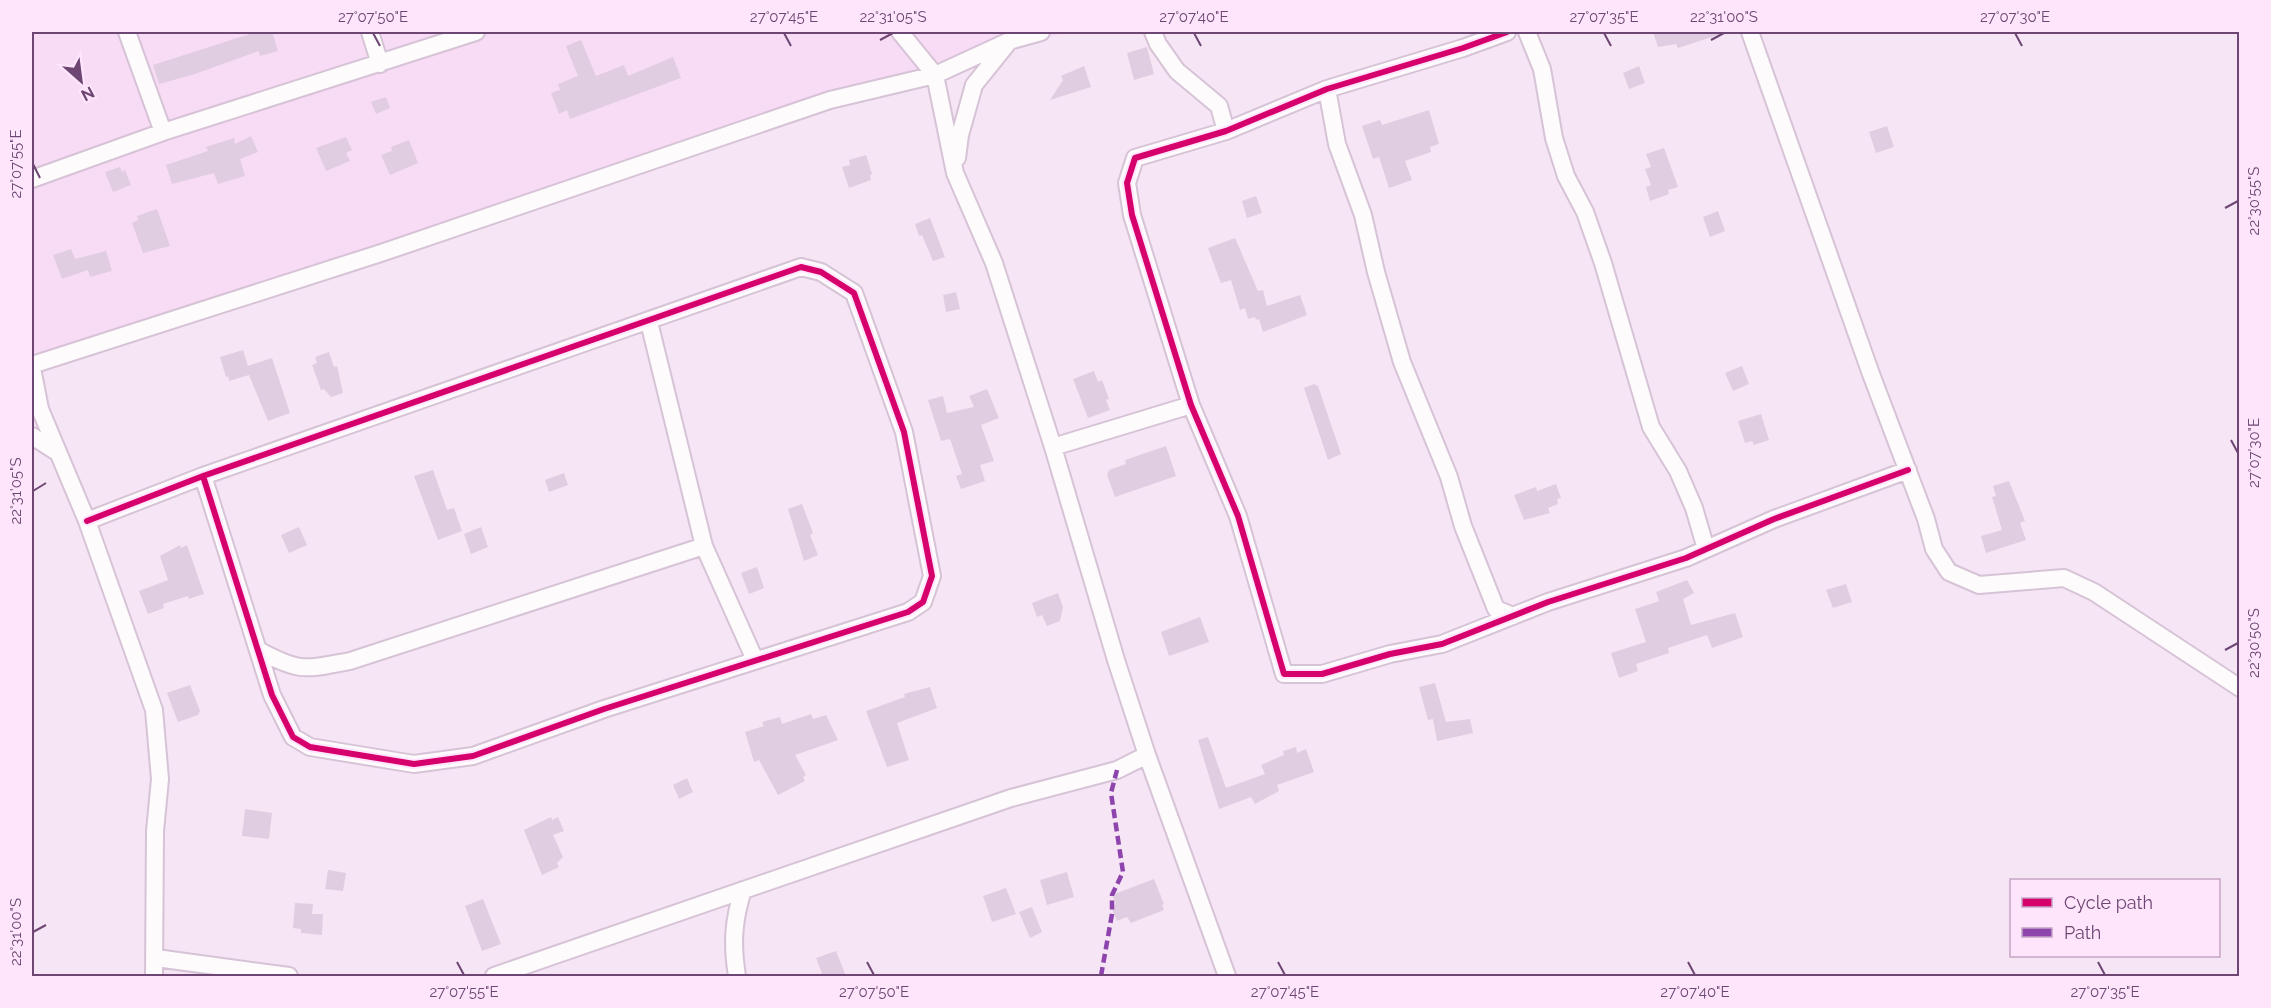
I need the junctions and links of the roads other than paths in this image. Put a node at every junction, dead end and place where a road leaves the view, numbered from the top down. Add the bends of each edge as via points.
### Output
1 (127, 32) edge
2 (370, 32) edge
3 (476, 32) edge
4 (900, 32) edge
5 (1041, 32) edge
6 (1153, 32) edge
7 (1507, 32) edge
8 (1527, 32) edge
9 (1750, 32) edge
10 (1010, 41) junction
11 (380, 64) junction
12 (935, 75) junction
13 (1327, 88) junction
14 (1226, 131) junction
15 (163, 132) junction
16 (955, 173) junction
17 (32, 179) edge
18 (649, 322) junction
19 (32, 367) edge
20 (1191, 405) junction
21 (35, 416) edge
22 (32, 436) edge
23 (1053, 447) junction
24 (57, 452) junction
25 (1908, 470) junction
26 (203, 476) junction
27 (87, 521) junction
28 (704, 546) junction
29 (1706, 549) junction
30 (1513, 616) junction
31 (260, 651) junction
32 (755, 660) junction
33 (2240, 688) edge
34 (1147, 755) junction
35 (743, 891) junction
36 (156, 958) junction
37 (154, 976) edge
38 (289, 976) edge
39 (494, 976) edge
40 (737, 976) edge
41 (1227, 976) edge

1 - 15 street
2 - 11 street
3 - 11 street
4 - 12 street
5 - 10 street
6 - 14 street via 1176,71 1219,106
7 - 13 street
8 - 29 street via 1542,69 1554,138 1603,263 1651,427 1678,471
9 - 25 street
10 - 12 street
10 - 16 street via 974,85 960,135
11 - 15 street
12 - 16 street
12 - 19 street via 830,100
13 - 14 street
13 - 30 street via 1337,144 1363,215 1401,362 1449,477 1485,585 1496,609
14 - 20 street via 1136,158 1128,174 1132,214
15 - 17 street
16 - 23 street via 994,263
18 - 26 street
18 - 28 street
18 - 32 street via 801,267 821,272 854,293 903,432 932,576 923,602 908,612
19 - 21 street
20 - 23 street
20 - 30 street via 1238,516 1284,674 1322,674 1389,654 1442,644
21 - 24 street
22 - 24 street
23 - 34 street
24 - 27 street
25 - 29 street via 1774,519
25 - 33 street via 1934,549 1949,572 1979,585 2064,578 2094,592
26 - 27 street
26 - 31 street
27 - 36 street via 154,710 160,779 155,831
28 - 31 street via 350,661 305,669
28 - 32 street
29 - 30 street
31 - 32 street via 272,695 293,737 310,747 414,764 473,756
34 - 35 street via 1117,770 1011,798
34 - 41 street
35 - 39 street
35 - 40 street via 735,916 732,947
36 - 37 street
36 - 38 street

